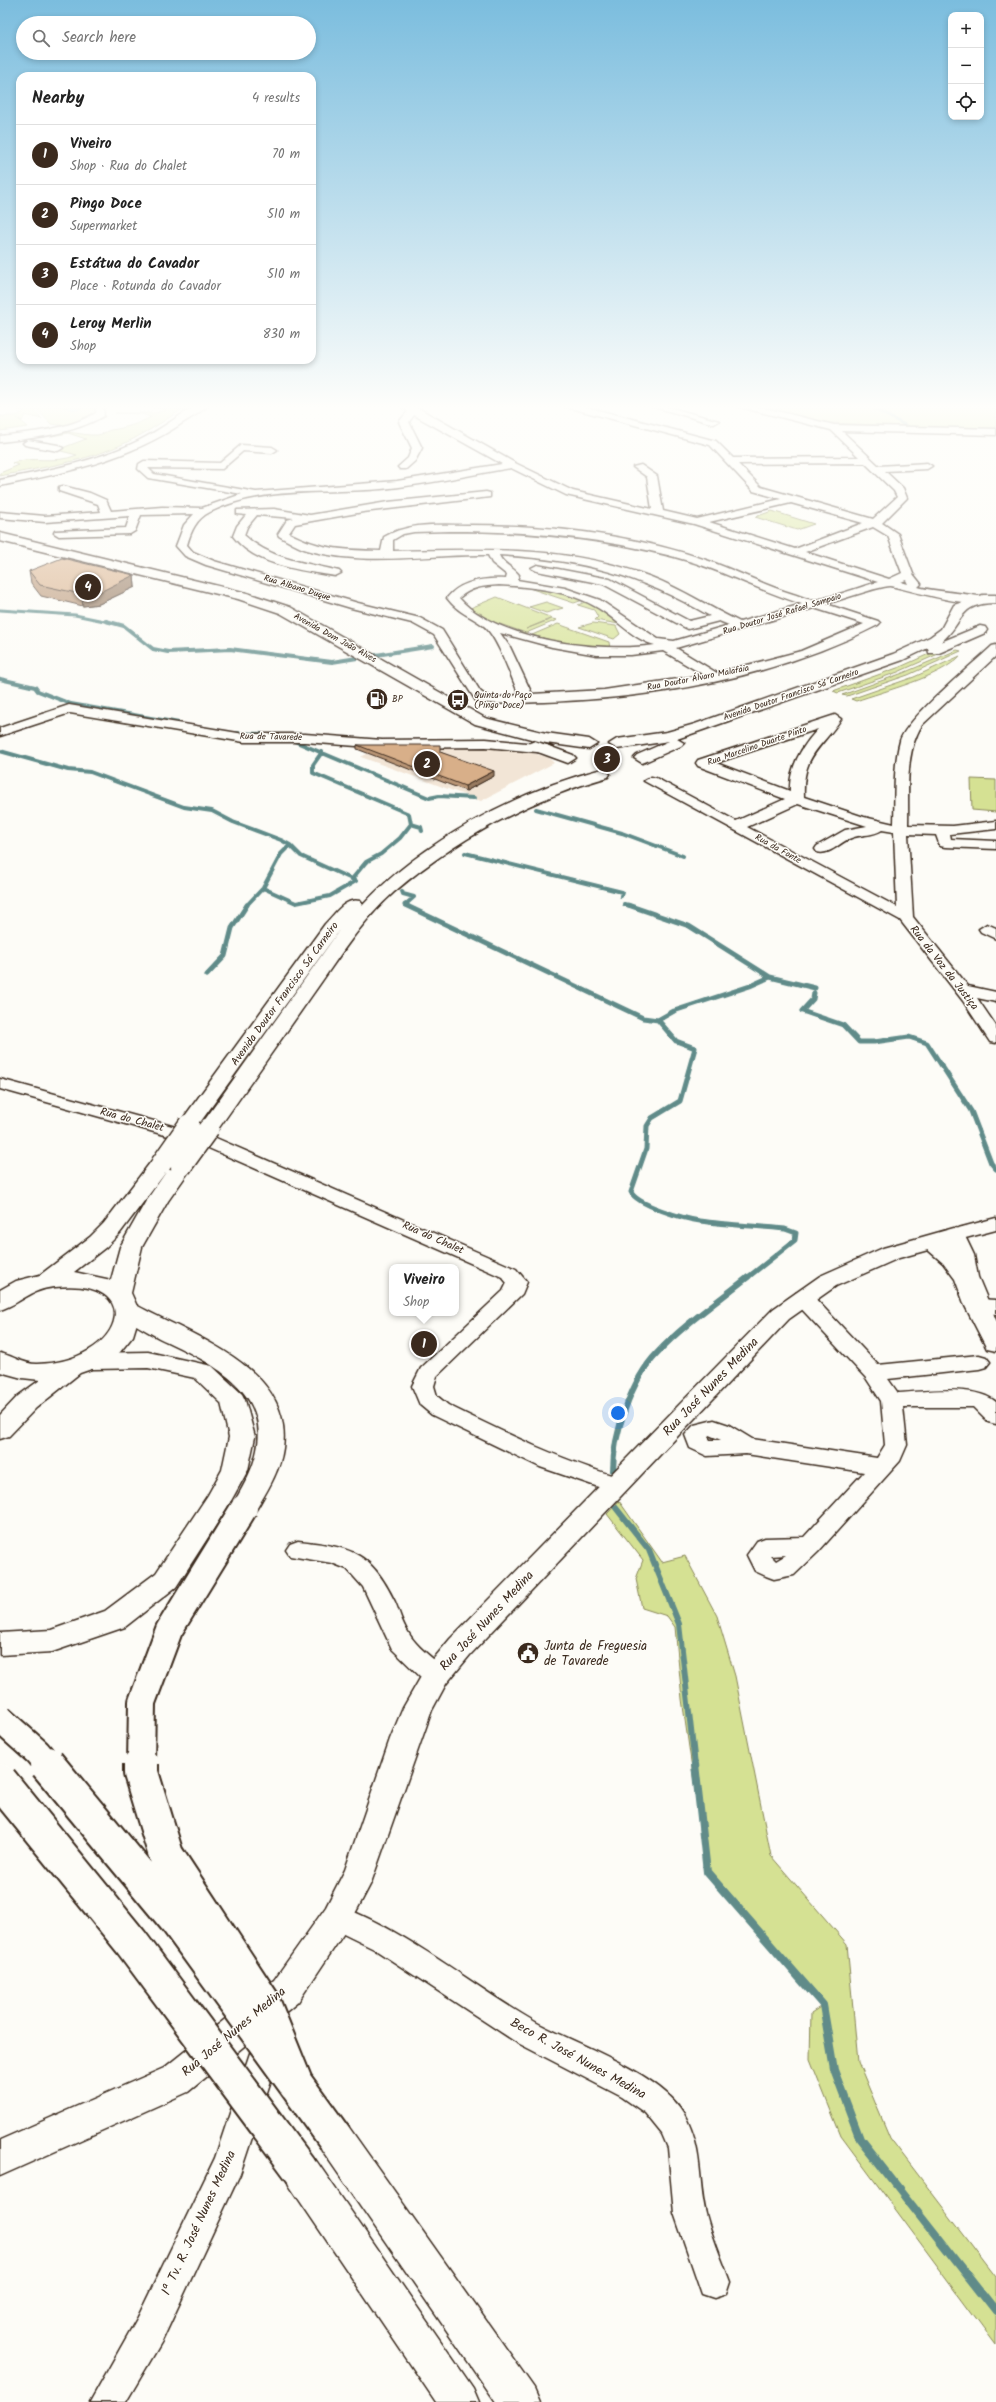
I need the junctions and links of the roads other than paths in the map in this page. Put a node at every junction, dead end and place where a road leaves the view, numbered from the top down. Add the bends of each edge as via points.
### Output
1 (12, 516) edge
2 (81, 516) edge
3 (137, 516) edge
4 (199, 516) edge
5 (250, 516) edge
6 (298, 516) edge
7 (321, 516) edge
8 (674, 516) edge
9 (723, 516) edge
10 (850, 516) edge
11 (882, 516) edge
12 (309, 518) junction
13 (697, 522) junction
14 (875, 523) junction
15 (59, 533) dead end
16 (0, 537) edge
17 (0, 542) edge
18 (305, 545) junction
19 (386, 552) junction
20 (494, 552) junction
21 (794, 553) junction
22 (263, 555) junction
23 (498, 564) junction
24 (335, 573) dead end
25 (908, 574) junction
26 (511, 582) junction
27 (889, 583) junction
28 (915, 590) junction
29 (992, 598) edge
30 (817, 604) junction
31 (954, 616) junction
32 (719, 617) junction
33 (488, 623) junction
34 (741, 627) junction
35 (989, 631) edge
36 (536, 640) junction
37 (671, 646) junction
38 (504, 647) junction
39 (993, 651) edge
40 (715, 676) junction
41 (480, 698) joint
42 (527, 698) junction
43 (0, 732) edge
44 (589, 744) junction
45 (617, 744) junction
46 (547, 749) junction
47 (642, 758) junction
48 (570, 761) junction
49 (602, 774) junction
50 (651, 781) dead end
51 (797, 799) junction
52 (880, 825) junction
53 (996, 825) edge
54 (736, 826) junction
55 (901, 828) junction
56 (942, 829) junction
57 (996, 845) edge
58 (822, 849) dead end
59 (905, 917) junction
60 (964, 990) junction
61 (996, 997) edge
62 (996, 1038) edge
63 (0, 1084) edge
64 (199, 1126) junction
65 (171, 1165) junction
66 (996, 1224) edge
67 (942, 1238) junction
68 (48, 1280) junction
69 (10, 1289) edge
70 (803, 1298) junction
71 (0, 1302) edge
72 (123, 1303) junction
73 (987, 1306) edge
74 (996, 1343) edge
75 (0, 1361) edge
76 (979, 1362) dead end
77 (83, 1365) junction
78 (873, 1373) junction
79 (892, 1400) junction
80 (996, 1417) edge
81 (0, 1430) edge
82 (746, 1446) dead end
83 (882, 1467) junction
84 (616, 1485) junction
85 (231, 1505) junction
86 (810, 1546) dead end
87 (298, 1550) dead end
88 (0, 1644) edge
89 (436, 1676) junction
90 (0, 1719) edge
91 (0, 1781) edge
92 (337, 1918) junction
93 (286, 1991) junction
94 (296, 2085) junction
95 (0, 2158) edge
96 (714, 2282) dead end
97 (107, 2402) edge
98 (458, 2402) edge
99 (520, 2402) edge

1 - 2 street via 45,519
3 - 15 street via 135,532
4 - 41 street, Rua Albano Duque via 188,526 181,546 190,554 347,604 416,620 438,632
5 - 22 street via 238,536
6 - 12 street
7 - 12 street
8 - 13 street
9 - 13 street
10 - 14 street
11 - 14 street
12 - 18 street via 291,522 283,534
13 - 21 street
14 - 21 street
14 - 25 street via 893,534
16 - 44 main road, Avenida Dom João Alves via 242,596 284,610 480,722 546,738
17 - 46 main road, Avenida Dom João Alves via 228,598 278,616 472,725 504,738
18 - 19 street via 343,552
18 - 22 street
19 - 20 street
19 - 30 street via 388,539 400,532 414,529 475,527 544,530 663,551 698,561 773,591
20 - 23 street via 493,557
20 - 32 street via 566,559 625,571 667,587
21 - 27 street
22 - 24 street via 285,563
23 - 26 street via 512,572
23 - 32 street via 554,570 599,579 688,625
25 - 27 street, Rua Doutor José Rafael Sampaio
25 - 28 street via 915,584
26 - 33 street via 468,586 456,593 453,598 466,612
26 - 37 street via 554,588 596,602 650,640
27 - 28 street
27 - 30 street, Rua Doutor José Rafael Sampaio
28 - 29 street via 950,597
28 - 31 street
29 - 31 main road via 967,604
30 - 34 street, Rua Doutor José Rafael Sampaio
30 - 40 street, Rua Doutor Álvaro Malafaia via 874,623 799,656
31 - 35 main road via 963,627
31 - 45 main road, Avenida Doutor Francisco Sá Carneiro via 946,632 935,640 898,657 700,727 669,736
32 - 34 street
33 - 36 street
33 - 38 street
34 - 37 street, Rua Doutor José Rafael Sampaio
35 - 47 main road, Avenida Doutor Francisco Sá Carneiro via 674,743
36 - 37 street, Rua Doutor José Rafael Sampaio via 584,650 613,652
36 - 38 street via 517,642
37 - 40 street
38 - 42 street
39 - 55 street via 917,723 907,739
40 - 42 street, Rua Doutor Álvaro Malafaia via 632,690 568,697
41 - 42 street, Rua Doutor Álvaro Malafaia via 495,701
43 - 46 street, Rua de Tavarede via 69,709 244,738 312,738 382,744 486,743
44 - 45 main road, Avenida Dom João Alves
44 - 48 main road, Avenida Doutor Francisco Sá Carneiro via 574,750
45 - 47 main road via 635,749
46 - 48 main road, Avenida Dom João Alves
47 - 49 main road, Avenida Doutor Francisco Sá Carneiro via 640,764 625,771
48 - 49 main road, Avenida Dom João Alves via 590,772
48 - 64 main road, Avenida Doutor Francisco Sá Carneiro via 551,780 465,820 415,853 373,886 331,928
49 - 64 main road, Avenida Doutor Francisco Sá Carneiro via 562,785 503,812 444,847 387,889 348,931
50 - 54 street, Rua da Fonte
51 - 51 street, Rua Marcelino Duarte Pinto via 796,787 802,761 815,738 835,719 703,763
51 - 52 street
51 - 54 street
52 - 55 street
52 - 58 street via 870,831 850,832
53 - 56 street via 966,830
54 - 59 street, Rua da Fonte
55 - 56 street
55 - 59 street
56 - 57 street via 945,842
59 - 60 street, Rua da Voz da Justiça
60 - 61 street
60 - 62 street, Rua da Voz da Justiça
63 - 84 street, Rua do Chalet via 210,1142 509,1273 517,1282 512,1294 428,1373 423,1386 428,1400 440,1410 547,1462 582,1476
64 - 65 main road, Avenida Doutor Francisco Sá Carneiro, bridge
65 - 68 main road, Avenida Doutor Francisco Sá Carneiro via 107,1233
65 - 72 main road, Avenida Doutor Francisco Sá Carneiro via 157,1201 131,1246
66 - 67 street
67 - 70 main road, Rua José Nunes Medina via 891,1253 828,1281
67 - 73 main road via 963,1255 966,1277
68 - 69 main road
68 - 72 main road via 88,1280 106,1286
69 - 71 main road
70 - 78 street
70 - 84 main road, Rua José Nunes Medina via 781,1314
72 - 77 main road, Avenida Doutor Francisco Sá Carneiro via 128,1324 122,1338 110,1350
72 - 85 main road via 224,1359 246,1376 264,1404 269,1419 271,1442 265,1465
73 - 74 main road
75 - 77 main road via 25,1371 49,1372
76 - 78 street
77 - 81 main road via 27,1402
77 - 85 main road via 148,1360 203,1372 233,1400 242,1437
78 - 79 street
79 - 80 street via 968,1399 980,1401 992,1409
79 - 83 street via 896,1445
82 - 83 street
83 - 86 street
84 - 89 main road, Rua José Nunes Medina via 460,1647
85 - 88 main road via 166,1580 114,1619 52,1641
85 - 94 main road, bridge via 169,1630 142,1702 141,1773 166,1855 262,2001
87 - 89 street via 347,1559 364,1569 374,1584 400,1641
89 - 92 main road, Rua José Nunes Medina via 418,1708 405,1739 360,1873
90 - 94 main road, bridge via 37,1752 178,1922
91 - 98 main road, bridge via 131,1942 302,2172
92 - 93 main road, Rua José Nunes Medina
92 - 96 street, Beco R. José Nunes Medina via 384,1940 526,2032 633,2088 656,2103 673,2124 682,2148 690,2213
93 - 95 main road, Rua José Nunes Medina via 176,2080
93 - 97 street, 1ª Tv. R. José Nunes Medina via 229,2163 150,2329
94 - 99 main road, bridge

